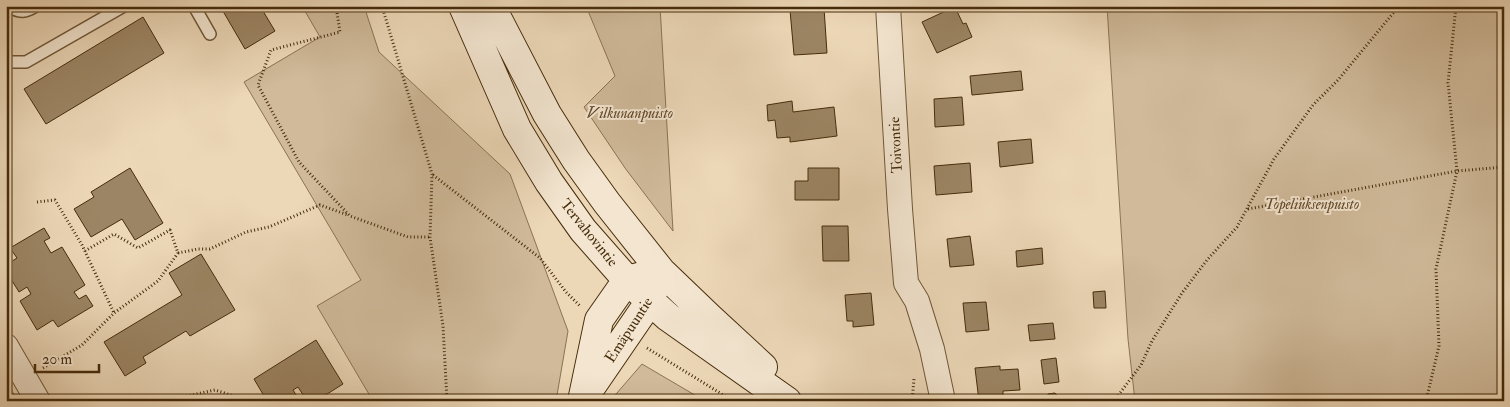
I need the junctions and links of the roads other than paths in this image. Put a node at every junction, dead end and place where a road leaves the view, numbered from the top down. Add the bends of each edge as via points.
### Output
1 (10, 6) edge
2 (36, 6) edge
3 (124, 6) edge
4 (194, 6) edge
5 (463, 6) edge
6 (491, 6) edge
7 (888, 6) edge
8 (210, 34) dead end
9 (6, 62) edge
10 (661, 271) junction
11 (628, 280) junction
12 (650, 301) junction
13 (6, 346) edge
14 (582, 400) edge
15 (38, 401) edge
16 (787, 401) edge
17 (801, 401) edge
18 (943, 401) edge

1 - 2 lane via 19,12 27,12
3 - 9 lane via 26,62
4 - 8 lane
5 - 11 main road, Tervahovintie via 517,129 583,230
6 - 10 main road via 547,114 576,160
7 - 18 street, Toivontie via 906,283 917,302 932,349
10 - 11 main road, Emäpuuntie
10 - 12 main road, Emäpuuntie
10 - 17 main road
11 - 12 main road, Tervahovintie
11 - 14 main road, Emäpuuntie via 599,320
12 - 14 main road, Emäpuuntie
12 - 16 main road, Tervahovintie via 692,335
13 - 15 street

